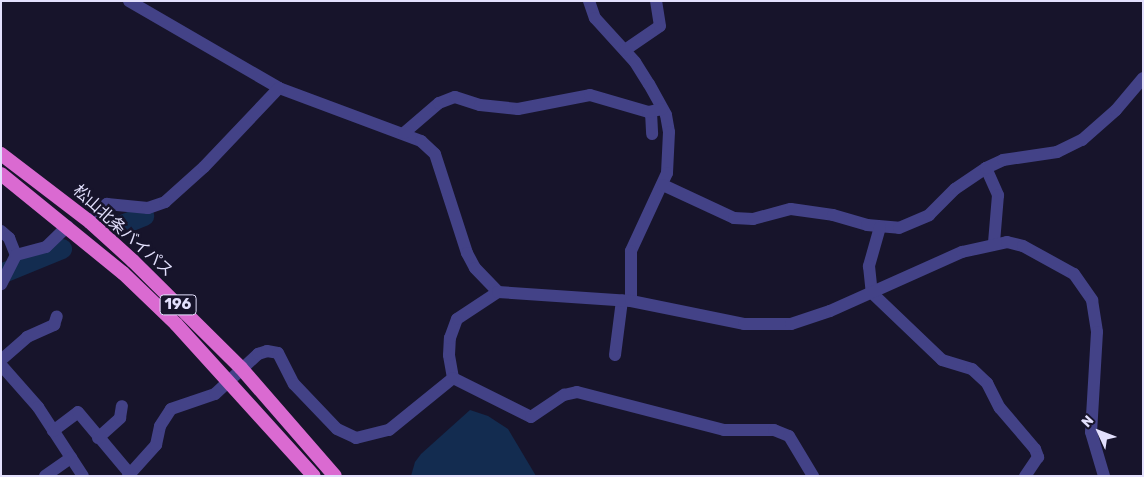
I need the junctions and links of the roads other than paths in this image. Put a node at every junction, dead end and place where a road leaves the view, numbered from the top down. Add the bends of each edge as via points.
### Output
1 (129, 1) edge
2 (589, 1) edge
3 (656, 1) edge
4 (625, 50) junction
5 (1143, 78) edge
6 (279, 88) junction
7 (656, 110) junction
8 (404, 133) junction
9 (652, 134) dead end
10 (1, 154) edge
11 (986, 168) junction
12 (1, 174) edge
13 (663, 185) junction
14 (90, 222) junction
15 (68, 226) junction
16 (880, 226) junction
17 (1, 231) edge
18 (994, 243) junction
19 (14, 260) junction
20 (3, 281) edge
21 (498, 292) junction
22 (872, 293) junction
23 (626, 301) junction
24 (57, 316) dead end
25 (615, 355) dead end
26 (1, 360) edge
27 (1, 365) edge
28 (241, 368) junction
29 (453, 378) junction
30 (228, 381) junction
31 (122, 406) dead end
32 (53, 431) junction
33 (98, 438) junction
34 (71, 458) junction
35 (129, 475) edge
36 (45, 476) edge
37 (83, 476) edge
38 (314, 476) edge
39 (335, 476) edge
40 (813, 476) edge
41 (1025, 476) edge
42 (1104, 476) edge

1 - 6 street
2 - 4 street via 595,18
3 - 4 street via 660,26
4 - 7 street
5 - 11 street via 1095,130 1069,148 1003,160
6 - 8 street
6 - 14 street via 204,167 165,202 148,208 107,204
7 - 8 street via 590,95 518,109 480,105 455,97 439,103
7 - 9 street
7 - 13 street via 671,147
8 - 21 street via 435,154 467,253 475,268
10 - 14 highway, 松山北条バイパス / 196
11 - 16 street via 955,189 920,221 899,228
11 - 18 street via 998,195
12 - 15 highway, 松山北条バイパス / 196
13 - 16 street via 734,218 753,219 791,209
13 - 23 street via 630,251
14 - 28 highway, 松山北条バイパス / 196
15 - 19 street via 46,246
15 - 30 highway, 松山北条バイパス / 196 via 123,273
16 - 22 street via 869,266
17 - 19 street via 9,238
18 - 22 street via 962,252
18 - 42 street via 1023,246 1054,261 1074,274 1092,300 1096,332 1092,432
19 - 20 street
21 - 23 street
21 - 29 street via 457,319 450,338
22 - 23 street via 809,319 770,326 689,315
22 - 41 street via 942,360 972,369 987,382 1000,408 1035,448 1038,457
23 - 25 street
24 - 26 street via 54,325 27,337
27 - 32 street via 38,407
28 - 29 street via 258,354 267,351 278,353 294,384 337,430 356,438 389,430
28 - 30 street
28 - 39 highway, 松山北条バイパス / 196
29 - 40 street via 531,417 576,392 724,430 774,430 789,436
30 - 35 street via 215,394 171,409 160,426 156,445
30 - 38 highway, 松山北条バイパス / 196
31 - 33 street via 120,418
32 - 33 street via 78,412
32 - 34 street
33 - 35 street via 109,446
34 - 36 street
34 - 37 street

